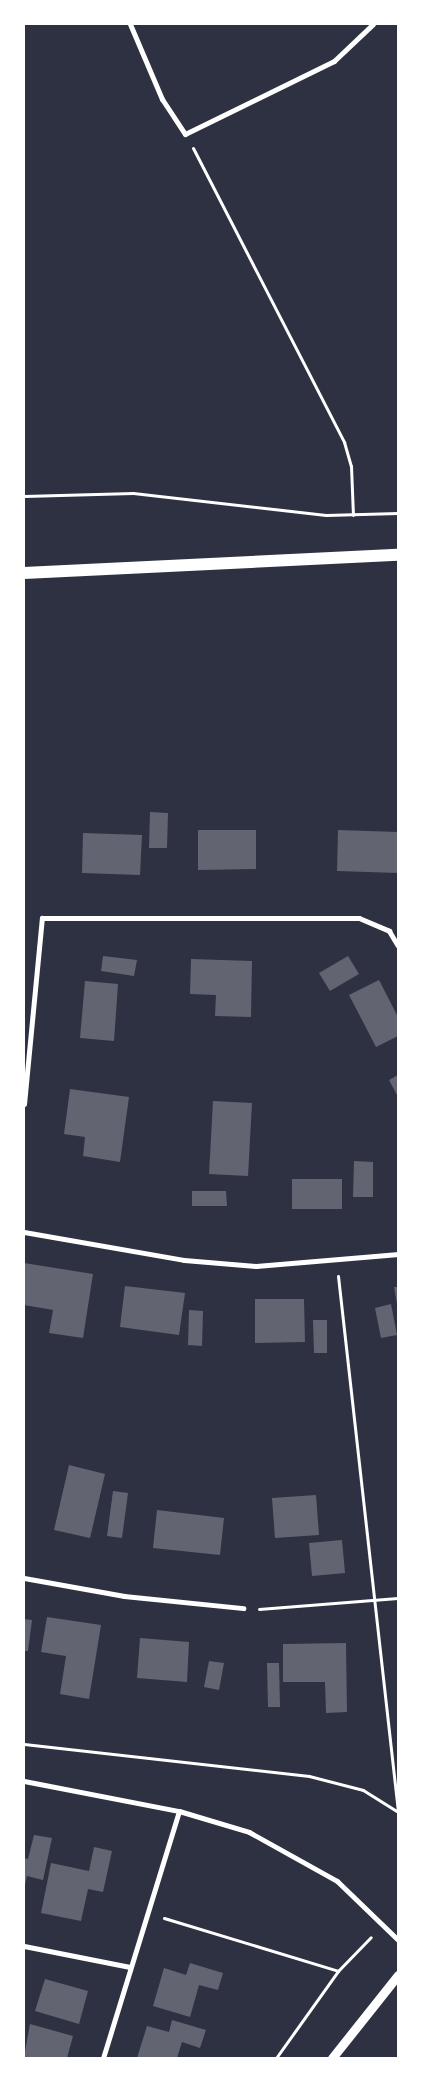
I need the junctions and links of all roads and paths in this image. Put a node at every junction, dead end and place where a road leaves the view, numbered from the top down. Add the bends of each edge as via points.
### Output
1 (130, 24) edge
2 (373, 24) edge
3 (185, 134) junction
4 (24, 496) edge
5 (398, 512) edge
6 (353, 515) junction
7 (398, 555) edge
8 (24, 573) edge
9 (398, 946) edge
10 (24, 1104) edge
11 (24, 1232) edge
12 (398, 1254) edge
13 (337, 1262) junction
14 (24, 1578) edge
15 (398, 1598) edge
16 (373, 1602) junction
17 (243, 1608) joint
18 (24, 1744) edge
19 (24, 1782) edge
20 (179, 1811) junction
21 (398, 1812) edge
22 (146, 1913) junction
23 (383, 1925) junction
24 (398, 1940) edge
25 (24, 1946) edge
26 (130, 1967) junction
27 (338, 1971) junction
28 (398, 1975) edge
29 (103, 2058) edge
30 (276, 2058) edge
31 (332, 2058) edge

1 - 3 street via 162,99
2 - 3 street via 334,61
3 - 6 path via 344,442 351,466
4 - 6 path via 133,493
5 - 6 path
7 - 8 main road
9 - 10 street via 389,930 359,918 42,918
11 - 13 street via 184,1260 256,1266
12 - 13 street
13 - 16 path
14 - 17 street via 124,1596
15 - 16 path
16 - 17 path
16 - 21 path
18 - 21 path via 309,1776 362,1790
19 - 20 street
20 - 22 street
20 - 23 street via 249,1832 299,1855 337,1880
22 - 26 street
22 - 27 path
23 - 24 street
23 - 27 path
25 - 26 street
26 - 29 street
27 - 30 path
28 - 31 street

